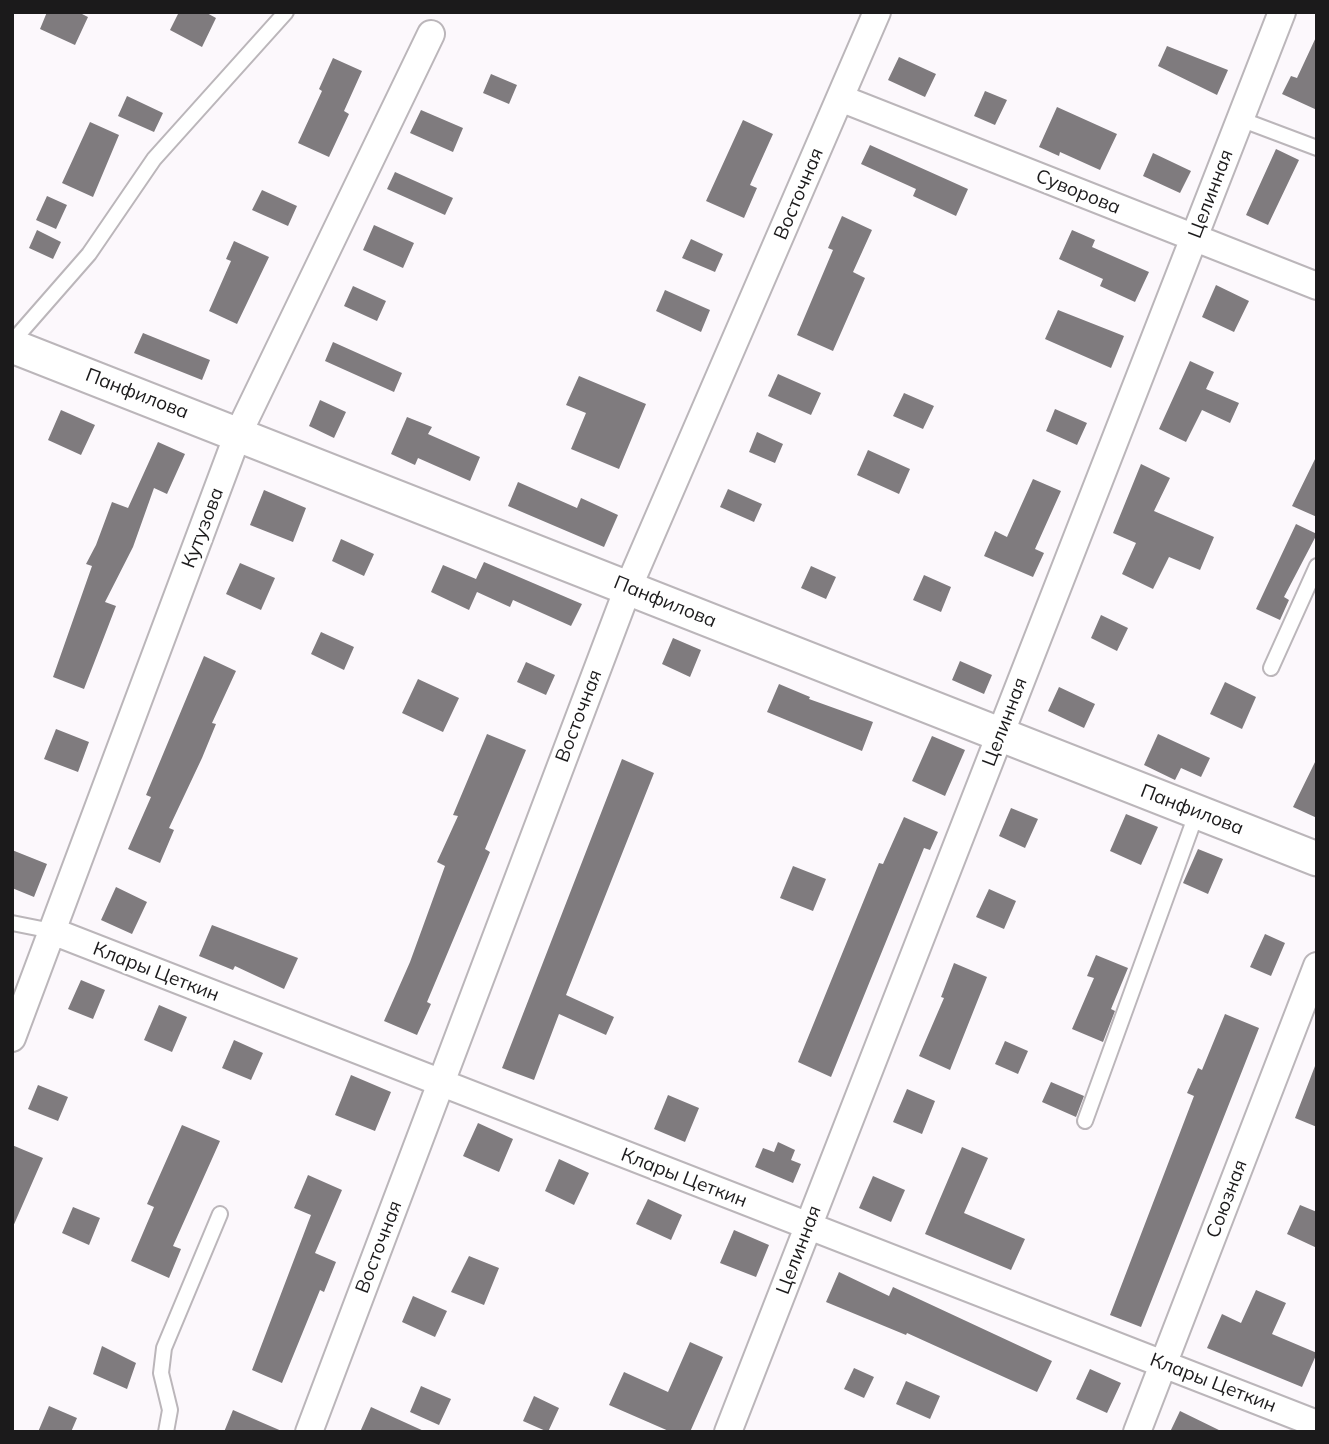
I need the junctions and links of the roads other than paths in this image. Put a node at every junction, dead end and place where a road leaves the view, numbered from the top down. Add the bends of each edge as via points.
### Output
1 (285, 12) edge
2 (877, 12) edge
3 (1282, 12) edge
4 (431, 34) dead end
5 (840, 98) junction
6 (1240, 119) junction
7 (1317, 148) edge
8 (1194, 238) junction
9 (1317, 286) edge
10 (12, 344) edge
11 (238, 434) junction
12 (1317, 566) edge
13 (628, 588) junction
14 (1272, 668) dead end
15 (1000, 734) junction
16 (1197, 812) junction
17 (1317, 859) edge
18 (12, 923) edge
19 (52, 931) junction
20 (1317, 966) edge
21 (12, 1038) edge
22 (441, 1083) junction
23 (1085, 1121) dead end
24 (220, 1214) dead end
25 (808, 1226) junction
26 (1163, 1364) junction
27 (1317, 1424) edge
28 (166, 1432) edge
29 (309, 1432) edge
30 (728, 1432) edge
31 (1137, 1432) edge

1 - 10 lane via 154,159 89,254
2 - 5 street, Восточная
3 - 6 street, Целинная
4 - 11 street, Кутузова
5 - 8 street, Суворова
5 - 13 street, Восточная
6 - 7 lane
6 - 8 street, Целинная
8 - 9 street, Суворова
8 - 15 street, Целинная
10 - 11 street, Панфилова
11 - 13 street, Панфилова
11 - 19 street, Кутузова
12 - 14 lane
13 - 15 street, Панфилова
13 - 22 street, Восточная
15 - 16 street, Панфилова
15 - 25 street, Целинная
16 - 17 street, Панфилова
16 - 23 lane
18 - 19 lane
19 - 21 street, Кутузова
19 - 22 street, Клары Цеткин
20 - 26 street, Союзная
22 - 25 street, Клары Цеткин
22 - 29 street, Восточная
24 - 28 lane via 164,1348 162,1373 170,1418
25 - 26 street, Клары Цеткин
25 - 30 street, Целинная
26 - 27 street, Клары Цеткин
26 - 31 street, Союзная

